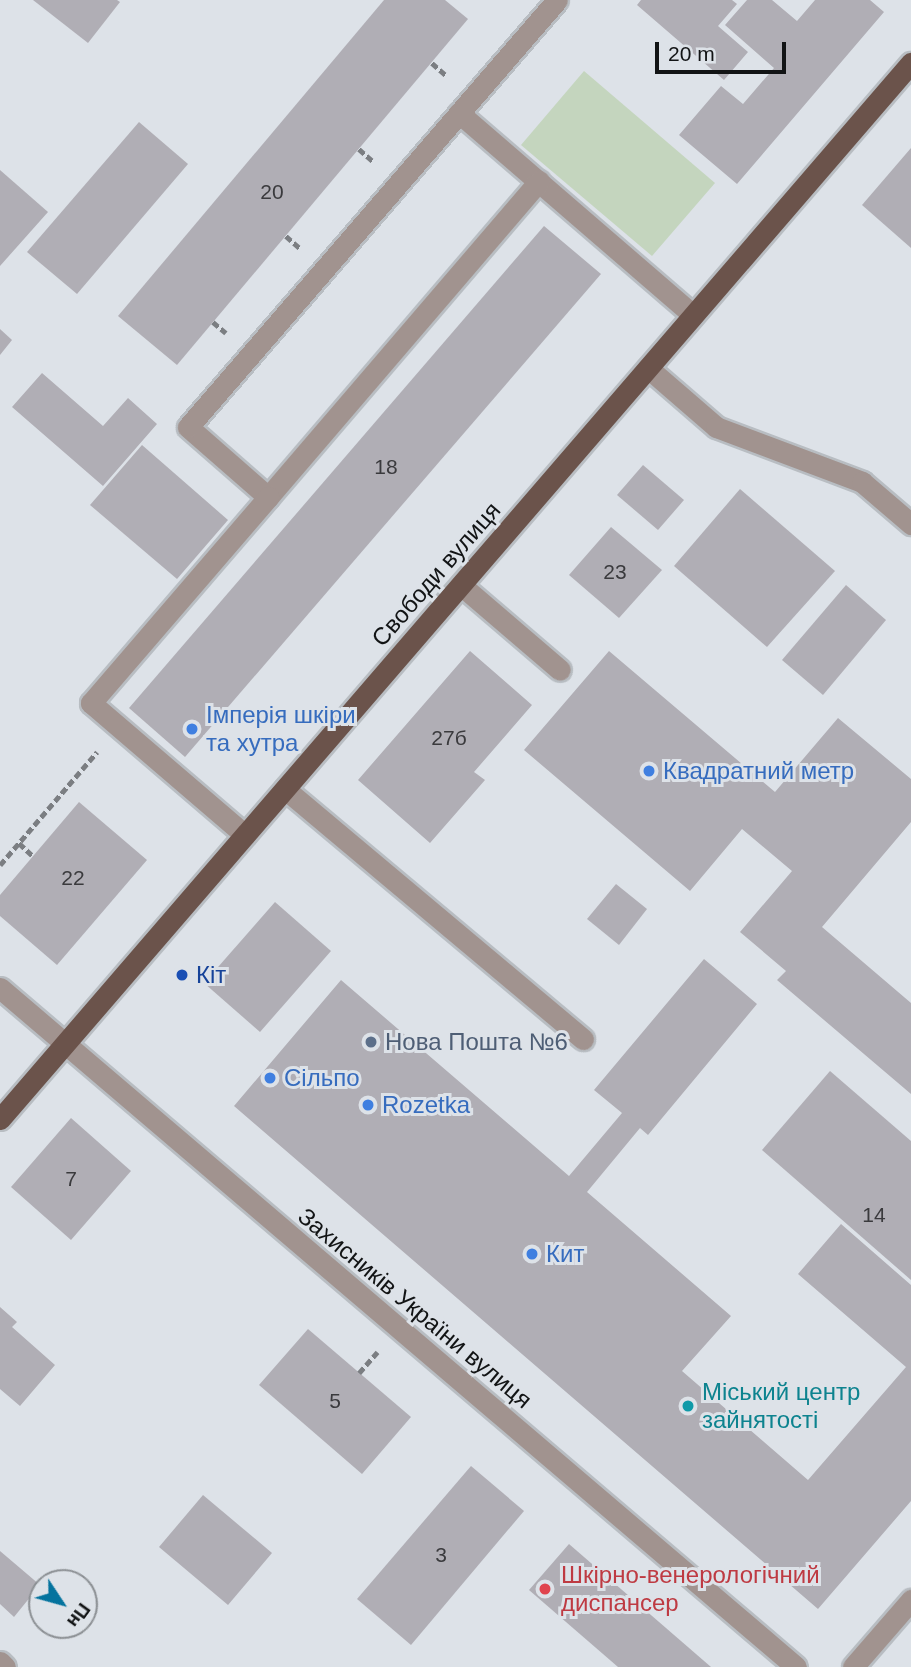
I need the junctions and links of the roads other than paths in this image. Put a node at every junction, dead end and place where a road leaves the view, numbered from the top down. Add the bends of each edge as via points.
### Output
1 (557, 0) edge
2 (911, 63) edge
3 (459, 113) junction
4 (539, 181) junction
5 (693, 315) junction
6 (648, 368) junction
7 (268, 496) junction
8 (911, 524) edge
9 (461, 585) junction
10 (560, 670) dead end
11 (285, 789) junction
12 (245, 835) junction
13 (0, 988) edge
14 (583, 1039) dead end
15 (65, 1044) junction
16 (0, 1119) edge
17 (911, 1600) edge
18 (0, 1662) edge
19 (5, 1667) edge
20 (796, 1667) edge
21 (853, 1667) edge

1 - 3 street
2 - 5 main road, Свободи вулиця
3 - 4 street
3 - 7 street via 188,427
4 - 5 street
4 - 7 street
5 - 6 main road, Свободи вулиця
6 - 8 street via 716,427 862,482
6 - 9 main road, Свободи вулиця
7 - 12 street via 91,703
9 - 10 street
9 - 11 main road, Свободи вулиця
11 - 12 main road, Свободи вулиця
11 - 14 street
12 - 15 main road, Свободи вулиця
13 - 15 street, Захисників України вулиця
15 - 16 main road, Свободи вулиця
15 - 20 street, Захисників України вулиця
17 - 21 street
18 - 19 street

